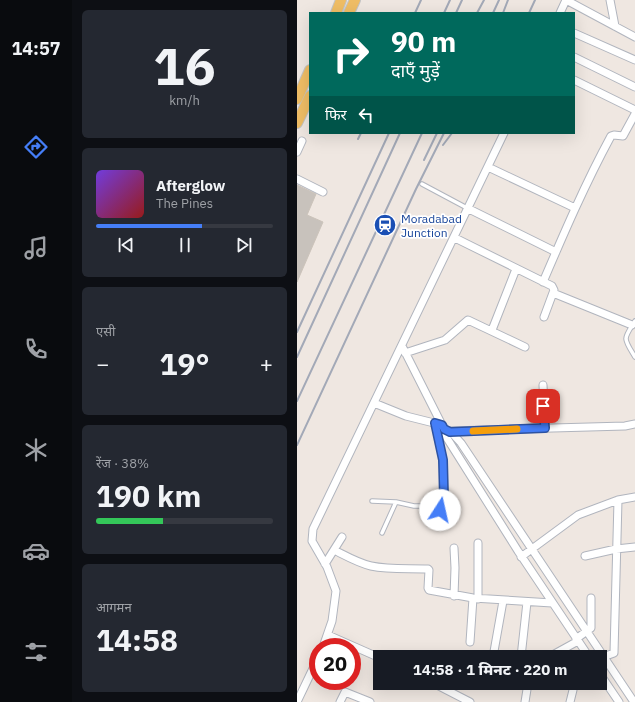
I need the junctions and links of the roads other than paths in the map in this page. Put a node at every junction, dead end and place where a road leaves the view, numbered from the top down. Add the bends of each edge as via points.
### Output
1 (341, 0) edge
2 (355, 0) edge
3 (610, 0) edge
4 (577, 3) edge
5 (336, 12) edge
6 (349, 12) edge
7 (560, 12) edge
8 (615, 26) junction
9 (575, 33) edge
10 (635, 37) edge
11 (575, 59) edge
12 (635, 60) edge
13 (309, 72) edge
14 (575, 80) edge
15 (635, 87) edge
16 (309, 98) edge
17 (297, 99) edge
18 (635, 110) edge
19 (635, 114) edge
20 (297, 123) edge
21 (504, 134) edge
22 (302, 141) dead end
23 (297, 152) edge
24 (489, 167) junction
25 (297, 179) edge
26 (422, 184) dead end
27 (323, 192) dead end
28 (575, 208) junction
29 (469, 209) junction
30 (455, 238) junction
31 (556, 252) junction
32 (516, 269) junction
33 (543, 282) junction
34 (553, 293) junction
35 (544, 317) dead end
36 (633, 323) edge
37 (492, 330) junction
38 (525, 347) dead end
39 (403, 350) junction
40 (635, 357) edge
41 (543, 385) dead end
42 (374, 403) junction
43 (635, 424) edge
44 (443, 427) junction
45 (545, 428) junction
46 (635, 497) edge
47 (373, 500) dead end
48 (618, 500) junction
49 (396, 502) junction
50 (382, 533) dead end
51 (343, 537) dead end
52 (477, 543) dead end
53 (635, 547) edge
54 (454, 548) dead end
55 (531, 549) junction
56 (616, 549) junction
57 (334, 550) junction
58 (585, 556) dead end
59 (521, 557) junction
60 (325, 564) junction
61 (454, 596) junction
62 (591, 598) dead end
63 (476, 599) junction
64 (503, 601) junction
65 (527, 602) junction
66 (552, 603) junction
67 (587, 631) junction
68 (328, 635) junction
69 (327, 638) edge
70 (577, 640) junction
71 (470, 642) dead end
72 (494, 650) edge
73 (522, 650) edge
74 (561, 650) edge
75 (584, 650) edge
76 (599, 650) edge
77 (373, 655) edge
78 (607, 656) edge
79 (607, 663) edge
80 (309, 677) edge
81 (607, 685) edge
82 (447, 690) edge
83 (527, 690) edge
84 (573, 690) dead end
85 (617, 701) edge
86 (297, 702) edge
87 (339, 702) edge
88 (370, 702) edge
89 (471, 702) edge
90 (525, 702) edge
91 (570, 702) edge
92 (634, 702) edge

1 - 5 main road
2 - 6 main road
3 - 8 street
4 - 7 street via 566,0
4 - 8 street
8 - 10 street
9 - 12 street
11 - 15 street
13 - 17 main road
14 - 18 street
16 - 20 main road
19 - 28 street via 623,136 611,136
21 - 24 street
22 - 23 street
24 - 28 street
24 - 29 street
25 - 27 street
26 - 29 lane
28 - 31 street
29 - 30 street
29 - 31 street
30 - 32 street
30 - 39 street
31 - 33 street
32 - 33 street
32 - 37 street
33 - 34 street via 553,288
34 - 35 street
34 - 36 street
36 - 40 lane via 625,340
37 - 38 street
37 - 39 street via 468,320 445,340
39 - 42 street
39 - 44 street
41 - 45 street
42 - 44 street
42 - 60 street via 313,529 312,541
43 - 45 street
44 - 45 street
44 - 49 lane via 444,498 440,510
44 - 55 street via 464,446
44 - 59 street via 445,435
46 - 48 street
47 - 49 lane
48 - 55 street via 578,516
48 - 56 street
49 - 50 lane
51 - 57 street
52 - 63 street
53 - 56 street
54 - 61 street
55 - 59 street
55 - 67 street
56 - 58 street
56 - 78 street via 615,653
57 - 60 street
57 - 61 street via 371,566 427,569 429,590
59 - 66 street
60 - 68 street via 336,591
61 - 63 street
62 - 67 street via 591,627
63 - 64 street
63 - 71 street
64 - 65 street
64 - 72 street
65 - 66 street
65 - 73 street
66 - 70 street
67 - 70 street
67 - 76 street
68 - 69 street
68 - 77 street
70 - 74 street
70 - 75 street
79 - 92 street
80 - 86 street
81 - 85 street
82 - 89 street
83 - 90 street
84 - 91 street
87 - 88 street via 345,692

